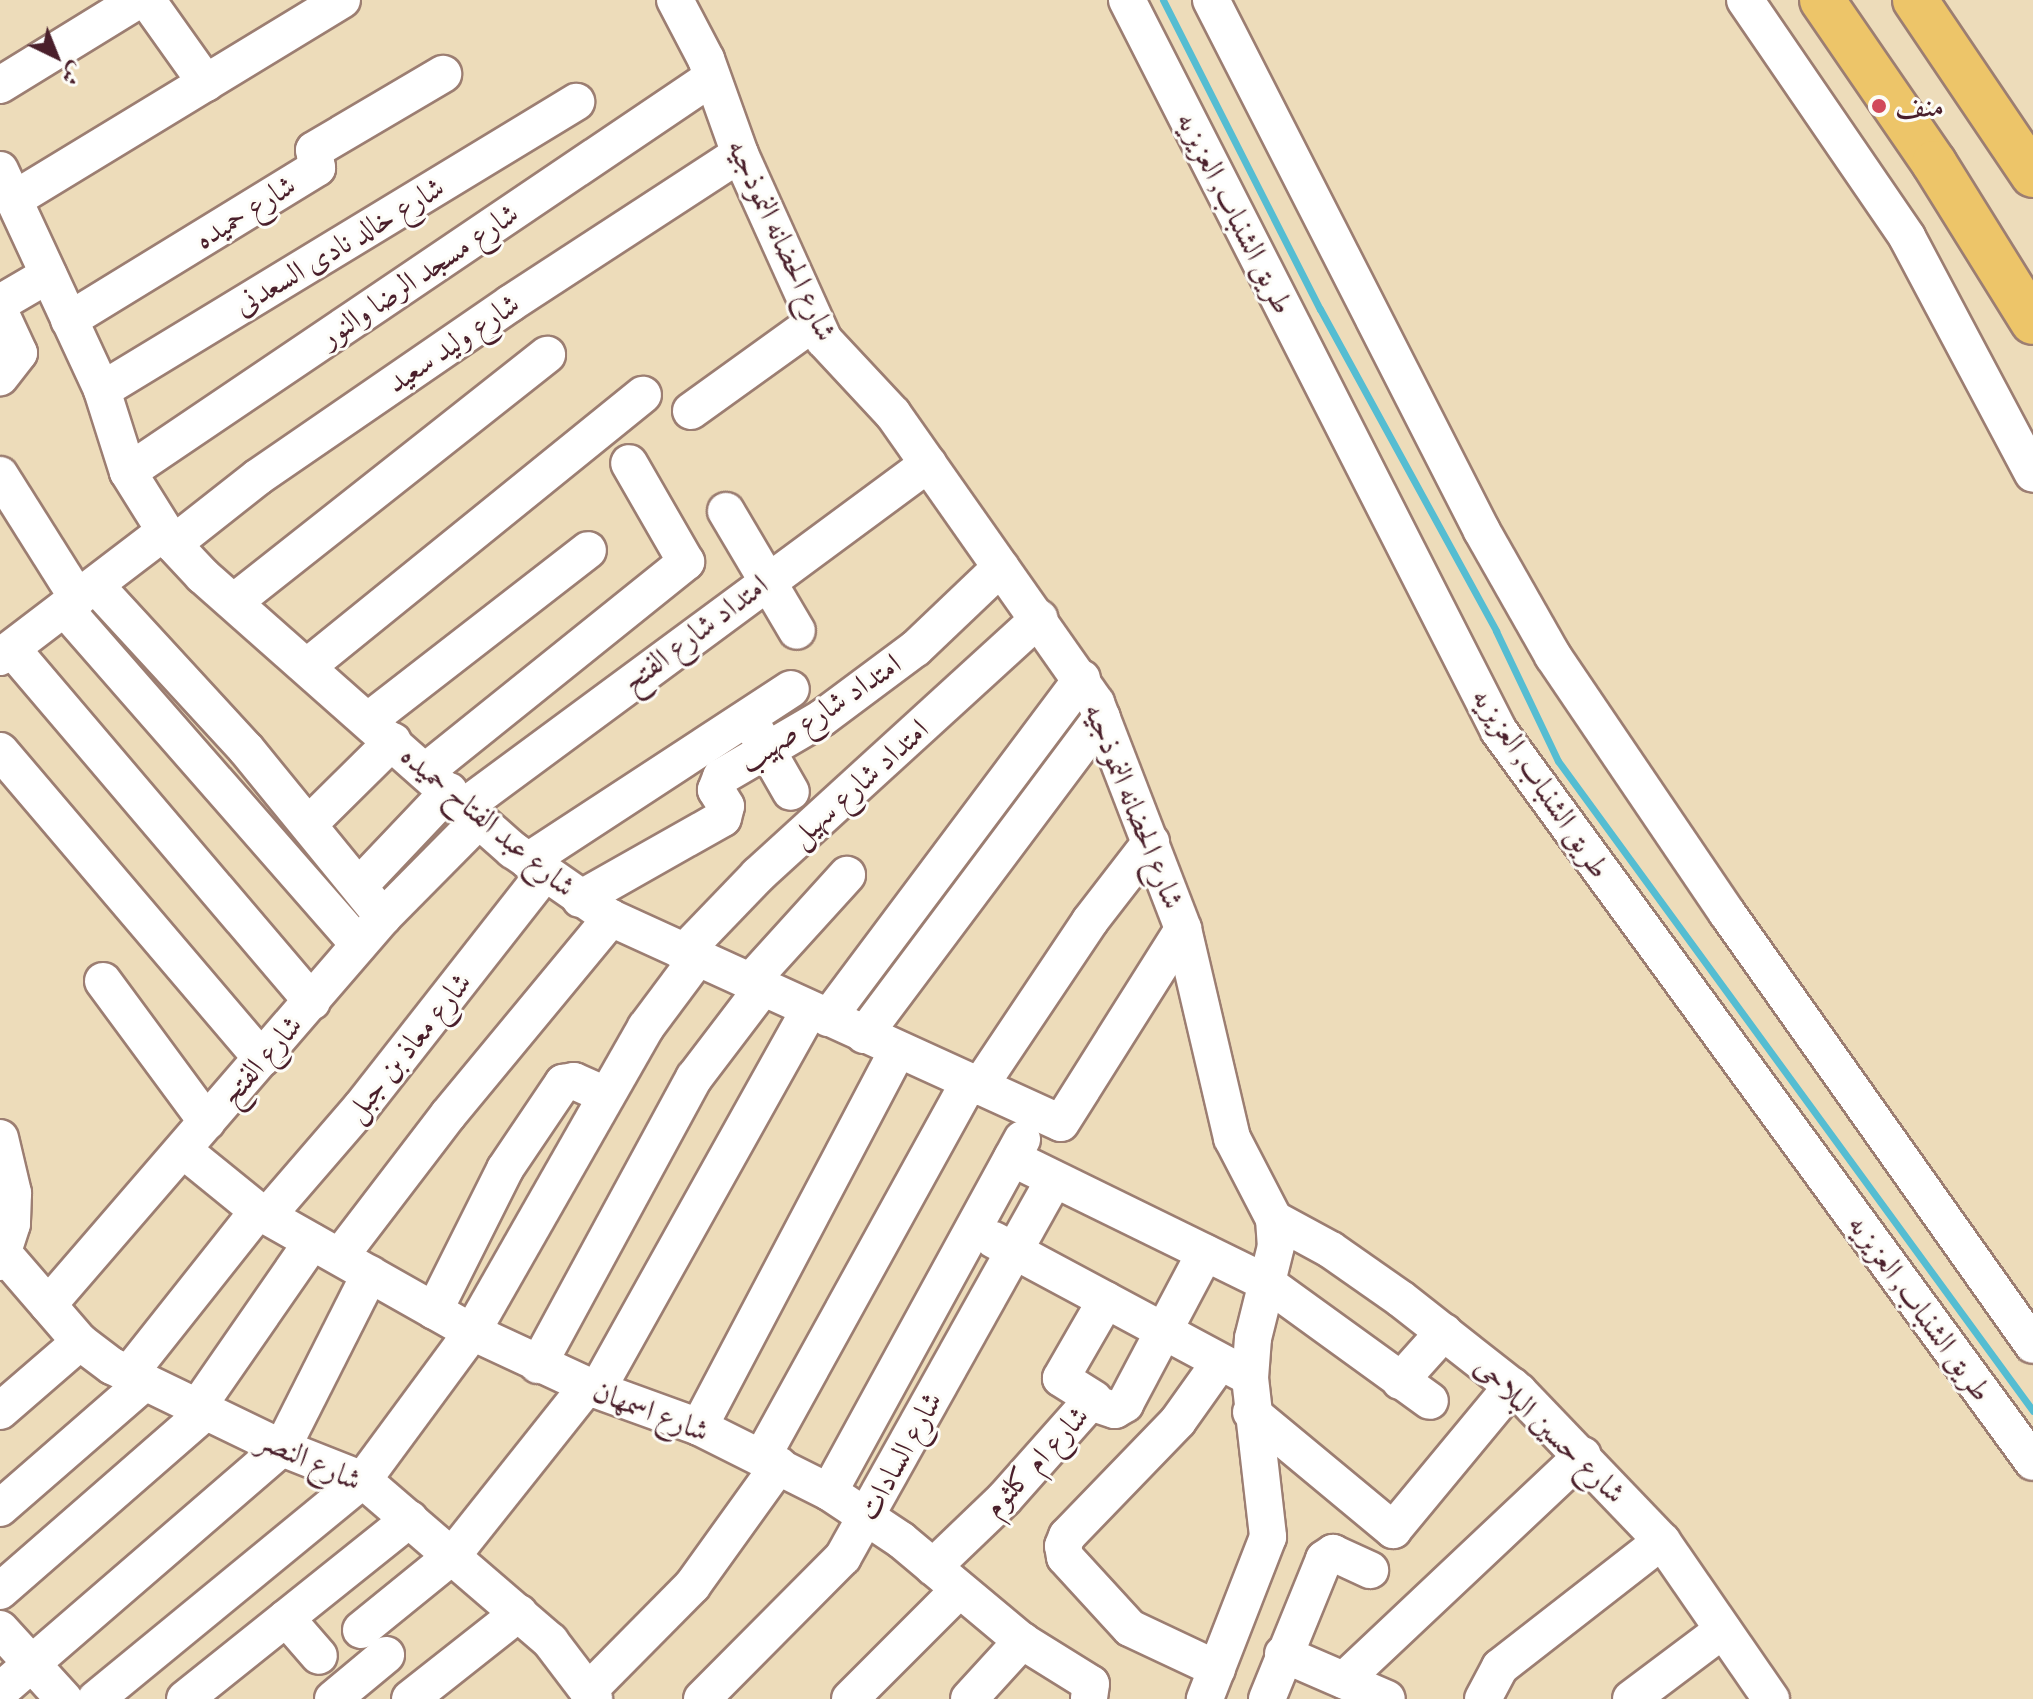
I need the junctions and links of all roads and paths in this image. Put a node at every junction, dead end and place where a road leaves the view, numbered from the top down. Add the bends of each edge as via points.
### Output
1 (138, 0) edge
2 (147, 0) edge
3 (342, 0) edge
4 (675, 0) edge
5 (1127, 0) edge
6 (1211, 0) edge
7 (1745, 0) edge
8 (1822, 0) edge
9 (1915, 0) edge
10 (443, 74) dead end
11 (711, 78) junction
12 (206, 83) junction
13 (0, 85) edge
14 (576, 102) dead end
15 (740, 154) junction
16 (2033, 175) edge
17 (7, 185) edge
18 (48, 275) junction
19 (0, 303) edge
20 (0, 312) edge
21 (69, 320) junction
22 (815, 322) junction
23 (2033, 322) edge
24 (547, 355) dead end
25 (0, 377) edge
26 (102, 390) junction
27 (643, 395) dead end
28 (691, 411) dead end
29 (629, 463) dead end
30 (928, 464) junction
31 (128, 472) junction
32 (2033, 474) edge
33 (0, 475) edge
34 (726, 511) dead end
35 (12, 524) edge
36 (168, 538) junction
37 (588, 550) dead end
38 (1001, 567) junction
39 (766, 579) junction
40 (80, 598) junction
41 (234, 602) junction
42 (1039, 618) junction
43 (797, 631) dead end
44 (6, 653) edge
45 (308, 666) junction
46 (1082, 679) junction
47 (791, 689) dead end
48 (748, 717) junction
49 (1102, 717) junction
50 (381, 730) junction
51 (768, 750) junction
52 (0, 751) edge
53 (791, 792) dead end
54 (455, 797) junction
55 (309, 824) junction
56 (1151, 842) junction
57 (536, 868) junction
58 (847, 875) dead end
59 (359, 886) junction
60 (580, 899) junction
61 (383, 917) junction
62 (611, 918) junction
63 (1183, 929) junction
64 (359, 945) junction
65 (690, 956) junction
66 (103, 981) dead end
67 (755, 987) junction
68 (312, 1002) junction
69 (819, 1014) junction
70 (864, 1035) junction
71 (898, 1050) junction
72 (262, 1059) junction
73 (974, 1084) junction
74 (606, 1095) junction
75 (1037, 1112) junction
76 (207, 1122) junction
77 (0, 1138) edge
78 (183, 1150) junction
79 (1012, 1158) junction
80 (505, 1169) junction
81 (1054, 1180) junction
82 (552, 1191) junction
83 (263, 1214) junction
84 (1274, 1219) junction
85 (974, 1230) junction
86 (1015, 1251) junction
87 (1205, 1253) junction
88 (341, 1257) junction
89 (2, 1258) edge
90 (1267, 1283) junction
91 (1106, 1300) junction
92 (48, 1305) junction
93 (434, 1311) junction
94 (472, 1332) junction
95 (1444, 1332) junction
96 (1167, 1333) junction
97 (80, 1342) junction
98 (2033, 1345) edge
99 (538, 1365) junction
100 (136, 1379) junction
101 (1400, 1381) junction
102 (1241, 1384) junction
103 (1512, 1386) junction
104 (592, 1388) junction
105 (1094, 1399) junction
106 (1430, 1401) dead end
107 (201, 1410) junction
108 (0, 1411) edge
109 (699, 1427) junction
110 (282, 1448) junction
111 (1583, 1455) junction
112 (770, 1461) junction
113 (2033, 1462) edge
114 (363, 1480) junction
115 (829, 1492) junction
116 (0, 1508) edge
117 (866, 1515) junction
118 (410, 1519) junction
119 (1662, 1541) junction
120 (452, 1556) junction
121 (1370, 1570) dead end
122 (946, 1579) junction
123 (0, 1591) edge
124 (519, 1613) junction
125 (286, 1618) junction
126 (0, 1629) edge
127 (1723, 1630) junction
128 (1022, 1641) junction
129 (1283, 1654) junction
130 (319, 1656) dead end
131 (30, 1664) junction
132 (1212, 1682) edge
133 (1347, 1687) edge
134 (0, 1691) edge
135 (591, 1695) edge
136 (1268, 1697) edge
137 (64, 1699) edge
138 (96, 1699) edge
139 (185, 1699) edge
140 (333, 1699) edge
141 (410, 1699) edge
142 (702, 1699) edge
143 (850, 1699) edge
144 (969, 1699) edge
145 (1089, 1699) edge
146 (1387, 1699) edge
147 (1483, 1699) edge
148 (1631, 1699) edge
149 (1771, 1699) edge

1 - 13 street
2 - 12 street
3 - 12 street
4 - 11 street, شارع الحضانه النموذجيه
5 - 113 street, طريق الشنباب, العزيزيه via 1499,731
6 - 98 street via 1482,531 1553,656 1727,913
7 - 32 street via 1907,237
8 - 23 highway via 1934,163
9 - 16 highway
10 - 21 street, شارع حميده via 314,150 317,168
11 - 15 street, شارع الحضانه النموذجيه
11 - 31 street, شارع مسجد الرضا والنور
12 - 17 street
14 - 26 street, شارع خالد نادى السعدنى
15 - 22 street, شارع الحضانه النموذجيه
15 - 36 street, شارع وليد سعيد
17 - 18 street, شارع عبد الفتاح حميده
18 - 19 street
18 - 21 street, شارع عبد الفتاح حميده
20 - 25 street via 19,353
21 - 26 street, شارع عبد الفتاح حميده
22 - 28 street
22 - 30 street, شارع الحضانه النموذجيه via 824,340 893,414
24 - 41 street
26 - 31 street, شارع عبد الفتاح حميده
27 - 45 street
29 - 54 street via 686,562
30 - 38 street, شارع الحضانه النموذجيه
30 - 39 street, امتداد شارع الفتح
31 - 36 street, شارع عبد الفتاح حميده
33 - 35 street
34 - 39 street
35 - 40 street
36 - 40 street, شارع وليد سعيد
36 - 41 street, شارع عبد الفتاح حميده
37 - 50 street
38 - 42 street, شارع الحضانه النموذجيه
38 - 51 street, امتداد شارع صهيب via 916,648 822,718
39 - 43 street
39 - 54 street, امتداد شارع الفتح
40 - 44 street, شارع وليد سعيد
40 - 55 street
40 - 64 street
41 - 45 street, شارع عبد الفتاح حميده
42 - 46 street, شارع الحضانه النموذجيه
42 - 65 street, امتداد شارع سهيل via 758,875
44 - 68 street
45 - 50 street, شارع عبد الفتاح حميده
46 - 49 street, شارع الحضانه النموذجيه
46 - 69 street
47 - 48 street, شارع معاذ بن جبل
48 - 51 street
48 - 57 street, شارع معاذ بن جبل
49 - 56 street, شارع الحضانه النموذجيه
49 - 70 street
50 - 54 street, شارع عبد الفتاح حميده
50 - 55 street
51 - 53 street
51 - 60 street, امتداد شارع صهيب via 716,782 728,813 723,818
52 - 72 street
54 - 57 street, شارع عبد الفتاح حميده
54 - 59 street
54 - 61 street, شارع الفتح
55 - 59 street
56 - 63 street, شارع الحضانه النموذجيه
56 - 73 street
57 - 60 street, شارع عبد الفتاح حميده
57 - 83 street, شارع معاذ بن جبل via 362,1106
58 - 67 street
59 - 61 street
60 - 62 street, شارع عبد الفتاح حميده
61 - 64 street, شارع الفتح
62 - 65 street, شارع عبد الفتاح حميده
62 - 88 street via 448,1115
63 - 75 street, شارع عبد الفتاح حميده via 1066,1121
63 - 84 street, شارع الحضانه النموذجيه via 1232,1138 1245,1172
64 - 68 street, شارع الفتح
65 - 67 street, شارع عبد الفتاح حميده
65 - 74 street, امتداد شارع سهيل
66 - 76 street
67 - 69 street, شارع عبد الفتاح حميده
67 - 99 street via 694,1078
68 - 72 street, شارع الفتح
69 - 70 street, شارع عبد الفتاح حميده
69 - 104 street
70 - 71 street, شارع عبد الفتاح حميده
71 - 73 street, شارع عبد الفتاح حميده
71 - 109 street
72 - 76 street, شارع الفتح
73 - 75 street, شارع عبد الفتاح حميده
73 - 112 street
74 - 80 street via 567,1080
74 - 82 street, امتداد شارع سهيل
75 - 79 street
76 - 78 street, شارع الفتح
77 - 89 street via 13,1193
78 - 83 street, شارع اسمهان
78 - 92 street, شارع الفتح
79 - 81 street
79 - 85 street
80 - 82 street
80 - 93 street
81 - 86 street, شارع السادات
81 - 87 street
82 - 94 street, امتداد شارع سهيل
83 - 88 street, شارع اسمهان
83 - 100 street, شارع معاذ بن جبل
84 - 90 street via 1276,1246
84 - 95 street, شارع حسين البلاحى via 1331,1250
85 - 86 street
85 - 115 street
86 - 91 street
86 - 117 street, شارع السادات
87 - 90 street
87 - 96 street, شارع ام كلثوم
88 - 93 street, شارع اسمهان
88 - 107 street
88 - 110 street
89 - 92 street, شارع النصر
90 - 101 street
90 - 102 street
91 - 96 street
91 - 105 street via 1061,1378
92 - 97 street, شارع النصر
93 - 94 street, شارع اسمهان
94 - 99 street, شارع اسمهان
94 - 114 street, امتداد شارع سهيل
95 - 101 street
95 - 103 street, شارع حسين البلاحى
96 - 102 street
96 - 105 street, شارع ام كلثوم via 1125,1404 1115,1410
97 - 100 street, شارع النصر
97 - 108 street
99 - 104 street, شارع اسمهان
100 - 107 street, شارع النصر
100 - 116 street, شارع معاذ بن جبل
101 - 106 street
102 - 103 street via 1393,1530
102 - 132 street via 1268,1537
102 - 132 street via 1178,1421 1067,1536 1065,1557 1130,1628
103 - 111 street, شارع حسين البلاحى
104 - 109 street, شارع اسمهان
104 - 120 street
105 - 122 street, شارع ام كلثوم
107 - 110 street, شارع النصر
107 - 123 street
109 - 112 street, شارع اسمهان
110 - 114 street, شارع النصر
110 - 131 street
111 - 119 street, شارع حسين البلاحى
111 - 133 street
112 - 115 street, شارع اسمهان
112 - 135 street via 692,1586
114 - 118 street, شارع النصر
114 - 138 street, امتداد شارع سهيل
115 - 117 street, شارع اسمهان
117 - 122 street, شارع اسمهان
117 - 142 street, شارع السادات via 829,1574
118 - 120 street, شارع النصر
118 - 125 street
119 - 127 street, شارع حسين البلاحى
119 - 147 street via 1500,1667
120 - 124 street, شارع النصر
120 - 140 street via 373,1643
121 - 129 street via 1333,1553 1324,1559
122 - 128 street, شارع اسمهان
122 - 143 street, شارع ام كلثوم
124 - 135 street, شارع النصر via 550,1641
124 - 141 street
125 - 130 street
125 - 139 street
126 - 131 street
127 - 148 street
127 - 149 street, شارع حسين البلاحى
128 - 144 street
128 - 145 street, شارع اسمهان via 1091,1684
129 - 133 street
129 - 136 street
131 - 134 street
131 - 137 street
132 - 136 street
133 - 146 street

